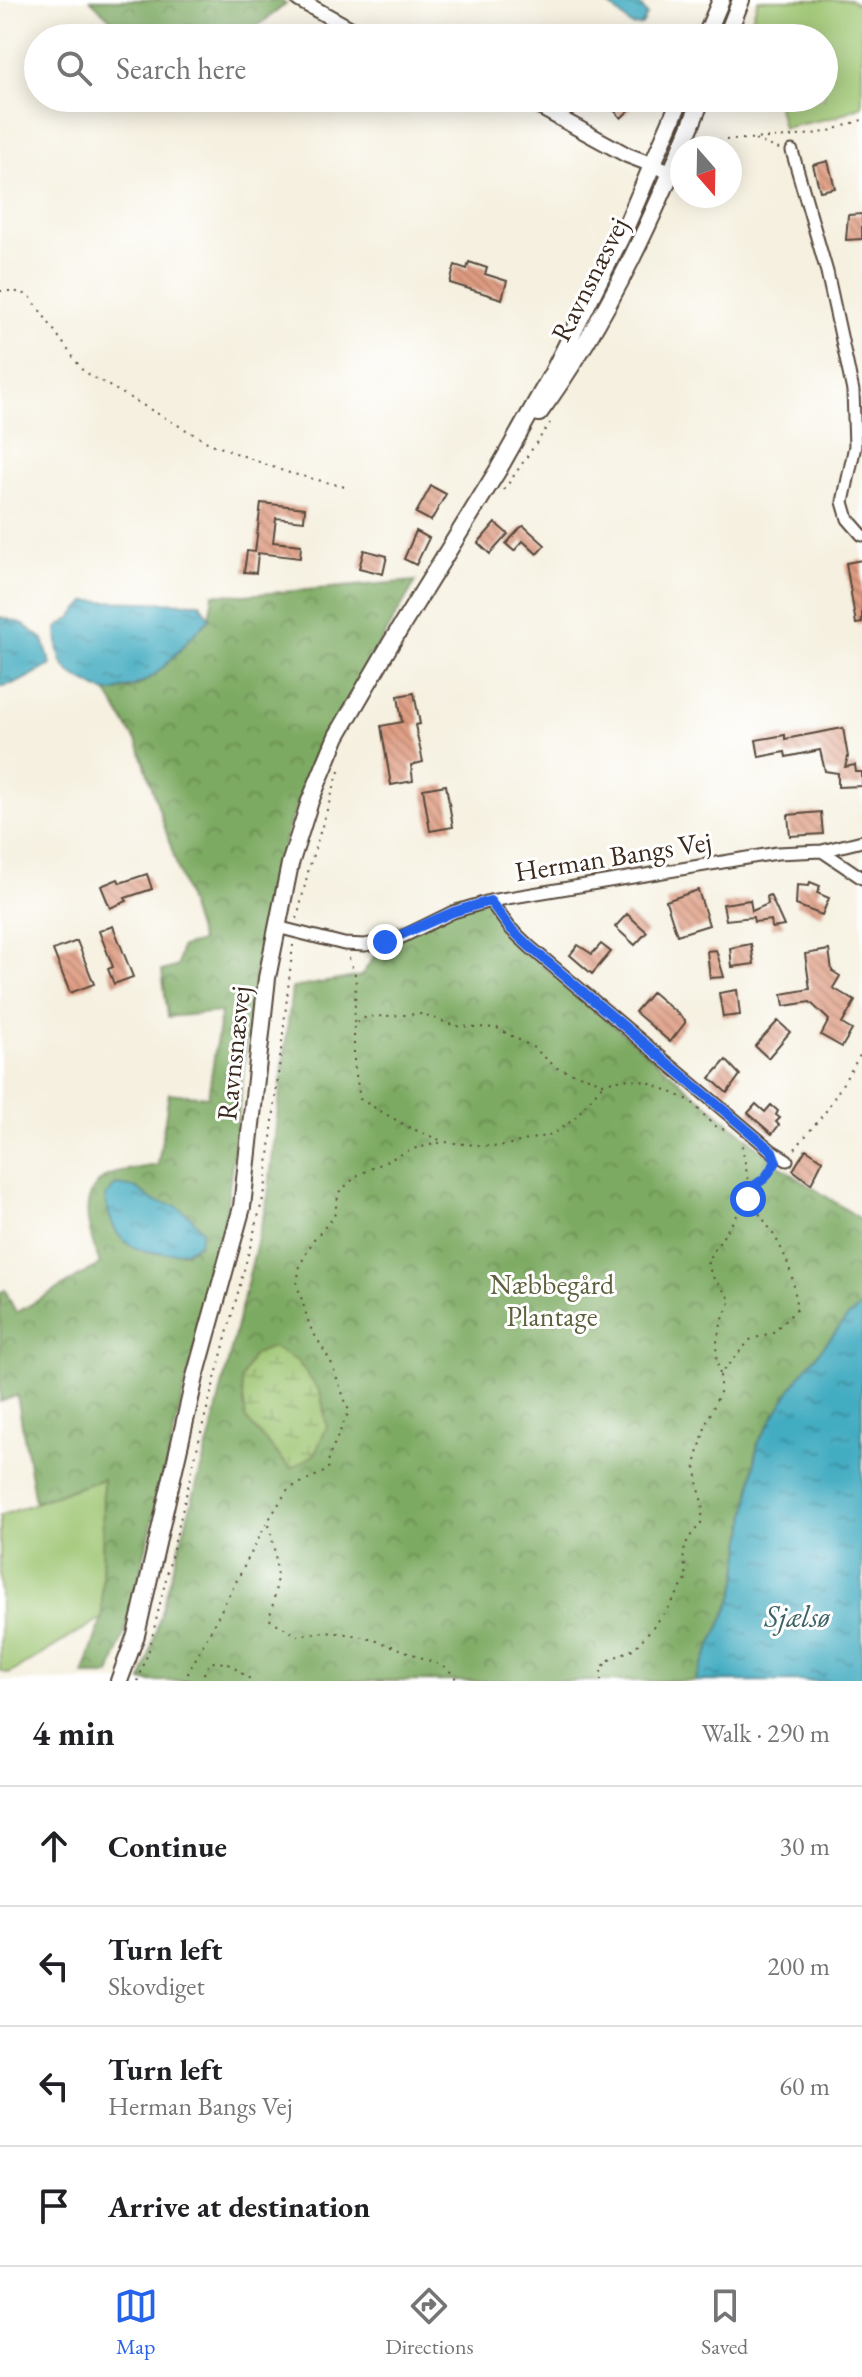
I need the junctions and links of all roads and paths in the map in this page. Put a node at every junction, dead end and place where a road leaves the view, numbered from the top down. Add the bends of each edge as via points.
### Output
1 (299, 0) edge
2 (721, 0) edge
3 (741, 0) edge
4 (342, 24) edge
5 (711, 24) edge
6 (732, 24) edge
7 (549, 112) edge
8 (675, 112) edge
9 (696, 112) edge
10 (862, 120) edge
11 (686, 136) edge
12 (742, 139) edge
13 (751, 139) junction
14 (792, 151) joint
15 (653, 165) junction
16 (670, 172) edge
17 (670, 174) edge
18 (0, 291) edge
19 (558, 413) dead end
20 (498, 470) junction
21 (349, 488) dead end
22 (498, 498) dead end
23 (862, 535) edge
24 (339, 772) dead end
25 (862, 841) edge
26 (822, 851) junction
27 (862, 878) edge
28 (490, 901) junction
29 (297, 924) dead end
30 (277, 927) junction
31 (344, 944) junction
32 (354, 1025) junction
33 (862, 1052) edge
34 (604, 1083) junction
35 (444, 1142) junction
36 (772, 1151) junction
37 (787, 1160) joint
38 (750, 1189) junction
39 (748, 1199) junction
40 (720, 1374) junction
41 (268, 1521) junction
42 (119, 1681) edge
43 (184, 1681) edge
44 (200, 1681) edge
45 (253, 1681) edge
46 (455, 1681) edge
47 (601, 1681) edge

1 - 4 street
2 - 5 main road
3 - 6 main road
7 - 15 street
8 - 15 main road, Ravnsnæsvej
9 - 11 main road, Ravnsnæsvej
10 - 13 path via 826,132
12 - 13 path
13 - 14 path
14 - 23 street via 827,272 853,391 855,446 843,502 848,519
15 - 16 street
15 - 20 main road, Ravnsnæsvej via 584,310
17 - 20 main road, Ravnsnæsvej via 602,318
18 - 21 path via 29,295 83,371 209,443 286,472
19 - 22 path
20 - 30 main road, Ravnsnæsvej via 337,736 290,864
24 - 29 path
25 - 26 street, Herman Bangs Vej
26 - 27 street
26 - 28 street, Herman Bangs Vej via 777,853
28 - 31 street, Herman Bangs Vej via 385,942
28 - 36 street via 530,947
30 - 31 street, Herman Bangs Vej
30 - 42 main road, Ravnsnæsvej via 242,1207 195,1377 136,1635
31 - 32 path via 356,977
32 - 34 path via 366,1017 423,1014 455,1026 497,1028 557,1068
32 - 35 path via 360,1099
33 - 37 path via 826,1111
34 - 35 path via 573,1120 553,1134 498,1147
34 - 38 path via 636,1080 691,1101 713,1125 741,1142
35 - 41 path via 412,1149 358,1175 339,1192 334,1217 300,1265 302,1304 349,1411 328,1470 288,1489
36 - 37 street
36 - 38 path via 776,1162
38 - 39 path
39 - 40 path via 707,1261 731,1300 717,1331
39 - 40 path via 786,1254 796,1310 773,1332 750,1340
40 - 47 path via 720,1392 695,1465 703,1510 683,1554 687,1578 635,1648 607,1661
41 - 43 path
41 - 46 path via 278,1564 269,1619 298,1636 320,1630 364,1636 445,1667
44 - 45 path via 210,1662 227,1663

